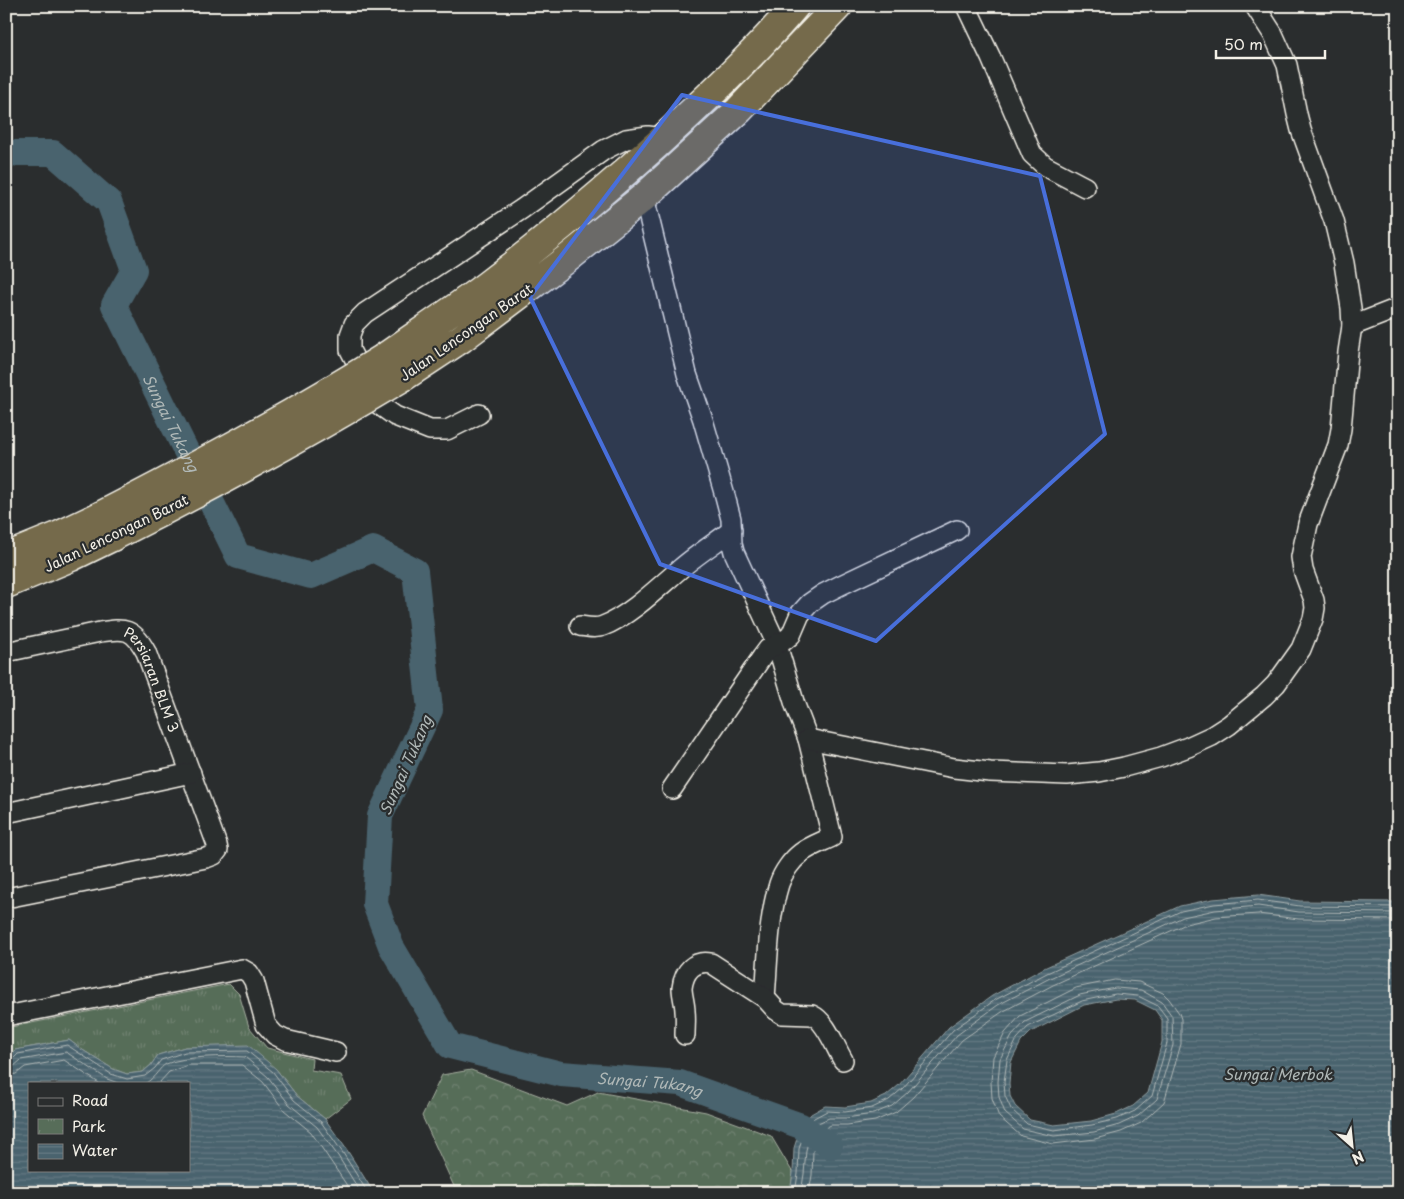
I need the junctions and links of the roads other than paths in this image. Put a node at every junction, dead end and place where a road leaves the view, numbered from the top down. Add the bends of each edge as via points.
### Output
1 (795, 6) edge
2 (838, 6) edge
3 (966, 6) edge
4 (1255, 6) edge
5 (663, 138) junction
6 (1085, 187) dead end
7 (644, 197) junction
8 (1398, 308) edge
9 (1352, 326) junction
10 (479, 414) dead end
11 (106, 526) junction
12 (732, 530) junction
13 (957, 530) dead end
14 (6, 557) edge
15 (6, 584) edge
16 (580, 626) dead end
17 (777, 645) junction
18 (6, 652) edge
19 (808, 739) junction
20 (191, 773) junction
21 (672, 789) dead end
22 (6, 813) edge
23 (6, 898) edge
24 (764, 998) junction
25 (6, 1016) edge
26 (685, 1035) dead end
27 (336, 1052) dead end
28 (843, 1060) dead end

1 - 5 highway, Jalan Lencongan Barat via 731,74
2 - 7 highway, Jalan Lencongan Barat via 739,110
3 - 6 street via 1032,154 1045,166
4 - 9 street via 1287,65 1301,130 1334,221 1344,263
5 - 10 street via 626,139 604,150 365,313 354,324 350,350 378,404 394,416 430,430 447,430
5 - 11 highway, Jalan Lencongan Barat, bridge via 579,211 440,320 339,386 206,461
7 - 11 highway, Jalan Lencongan Barat, bridge via 462,338 403,377 214,485
7 - 12 street via 687,374 725,496
8 - 9 street
9 - 19 street via 1338,445 1308,524 1301,557 1314,600 1312,619 1301,649 1276,684 1229,725 1212,736 1161,757 1100,772 1067,775 954,768
11 - 14 highway, Jalan Lencongan Barat via 58,536
11 - 15 highway, Jalan Lencongan Barat via 71,557
12 - 16 street via 619,618 601,627
12 - 17 street via 734,552
13 - 17 street via 823,594 805,608 791,635
17 - 19 street
17 - 21 street via 762,657
18 - 20 street, Persiaran BLM 3 via 100,632 123,630 132,633 146,652
19 - 24 street via 832,837 800,853 780,882 772,915
20 - 22 street
20 - 23 street, Persiaran BLM 3 via 217,844 218,850 214,855
24 - 26 street via 710,963 693,965 686,972 682,988
24 - 28 street via 782,1014 816,1017
25 - 27 street via 242,969 254,982 266,1025 275,1035

